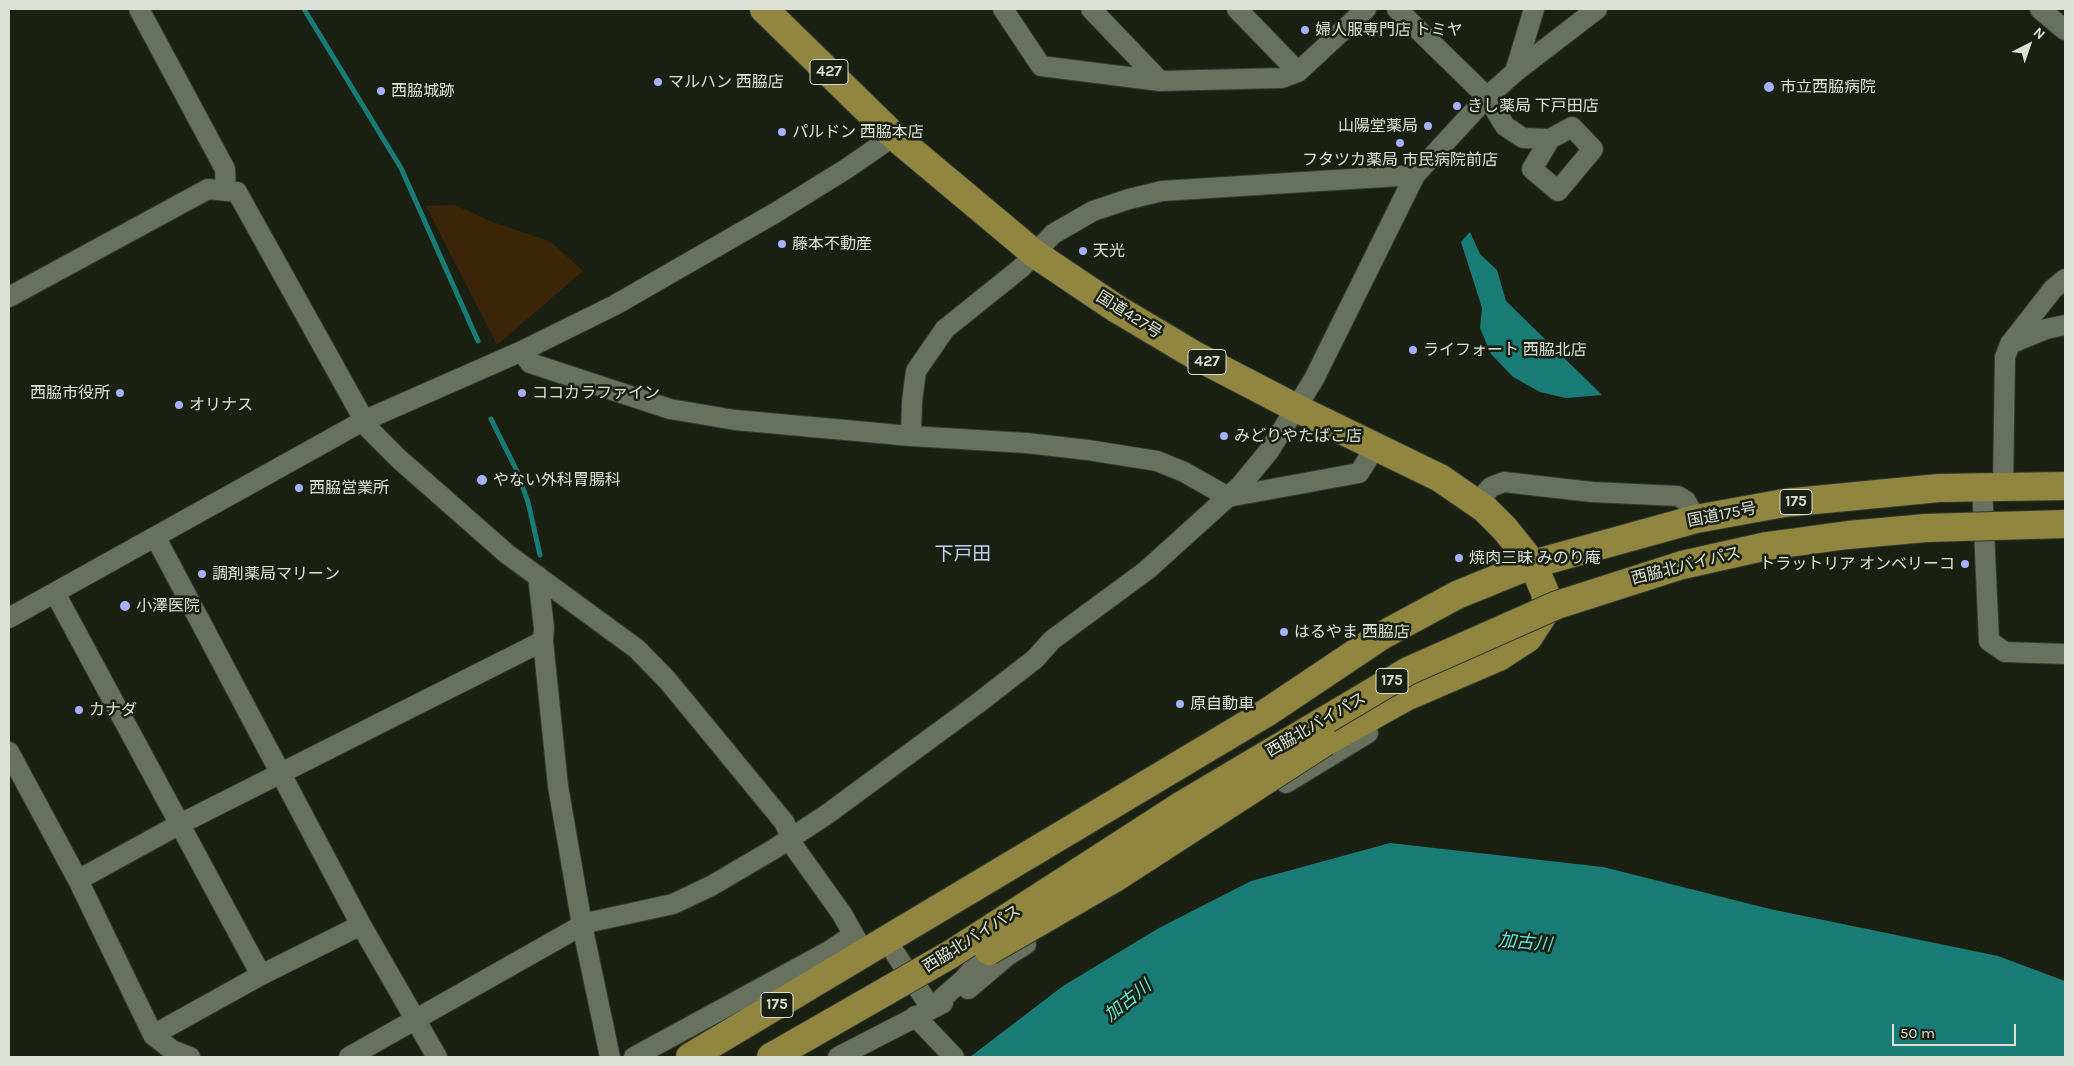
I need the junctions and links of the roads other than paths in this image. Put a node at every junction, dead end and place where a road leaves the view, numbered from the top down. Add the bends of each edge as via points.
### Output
1 (140, 9) edge
2 (764, 9) edge
3 (1003, 9) edge
4 (1091, 9) edge
5 (1237, 9) edge
6 (1366, 9) edge
7 (1397, 9) edge
8 (1534, 9) edge
9 (1597, 9) edge
10 (2040, 9) edge
11 (2065, 30) edge
12 (1298, 72) junction
13 (1515, 72) junction
14 (1160, 81) junction
15 (1487, 97) junction
16 (894, 136) junction
17 (1550, 139) dead end
18 (1415, 176) junction
19 (226, 190) junction
20 (1035, 254) junction
21 (2065, 279) edge
22 (9, 297) edge
23 (2065, 325) edge
24 (2010, 344) junction
25 (522, 351) junction
26 (1296, 408) junction
27 (363, 421) junction
28 (911, 436) junction
29 (1376, 446) junction
30 (1993, 486) junction
31 (2065, 486) edge
32 (1228, 497) junction
33 (1476, 503) junction
34 (1696, 519) junction
35 (2065, 524) edge
36 (156, 538) junction
37 (1533, 564) junction
38 (538, 576) junction
39 (56, 593) junction
40 (9, 618) edge
41 (544, 641) junction
42 (2065, 654) edge
43 (1444, 680) junction
44 (1370, 731) dead end
45 (9, 752) edge
46 (280, 774) junction
47 (180, 824) junction
48 (792, 838) junction
49 (78, 880) junction
50 (587, 923) junction
51 (361, 925) junction
52 (868, 943) junction
53 (261, 975) junction
54 (925, 1018) junction
55 (416, 1019) junction
56 (153, 1035) junction
57 (792, 1054) edge
58 (190, 1057) edge
59 (349, 1057) edge
60 (438, 1057) edge
61 (610, 1057) edge
62 (634, 1057) edge
63 (690, 1057) edge
64 (838, 1057) edge
65 (954, 1057) edge

1 - 19 street via 225,169
2 - 16 highway, 国道427号 / 427
3 - 14 street via 1041,66
4 - 14 street
5 - 12 street
6 - 12 street
7 - 15 street
8 - 13 street
9 - 13 street
10 - 11 street
12 - 14 street via 1282,78
13 - 15 street
15 - 17 street via 1505,126 1523,138
15 - 18 street
16 - 20 highway, 国道427号 / 427
16 - 25 street via 759,223 615,305
18 - 20 street via 1162,191 1094,211 1054,234
18 - 26 street
19 - 22 street via 208,190
19 - 27 street via 237,192
20 - 26 highway, 国道427号 / 427 via 1189,351
20 - 28 street via 945,329 916,371
21 - 24 street via 2052,289
23 - 24 street
24 - 30 street via 2005,357
25 - 27 street
25 - 28 street via 530,363 670,409 735,420
26 - 29 highway, 国道427号 / 427
26 - 32 street via 1269,451
27 - 36 street
27 - 38 street via 399,459 507,554
28 - 32 street via 1026,443 1157,461
29 - 32 street via 1359,473
29 - 33 highway, 国道427号 / 427 via 1440,478
30 - 31 highway, 国道175号 / 175
30 - 34 highway, 国道175号 / 175 via 1842,496
30 - 42 street via 1989,641 2005,652
32 - 48 street via 1147,570 1052,640 1014,676
33 - 34 street via 1491,488 1504,482 1592,492 1678,496 1686,501
33 - 37 highway, 国道427号 / 427 via 1505,529
34 - 37 highway, 国道175号 / 175
35 - 57 highway, 西脇北バイパス / 175, bridge via 1926,528 1767,546 1682,565 1557,605 1408,671 1182,805
36 - 39 street
36 - 46 street
37 - 43 highway, 175 via 1546,595 1545,612 1528,638 1499,656
37 - 52 highway, 175 via 1457,595 1381,636 1266,713
38 - 41 street
38 - 48 street via 637,650 668,681 784,822
39 - 40 street
39 - 47 street
41 - 46 street
41 - 50 street via 558,786
43 - 54 street via 1369,701 1305,737 1003,935
43 - 57 highway, 175, bridge via 1325,742 1115,878
44 - 54 street via 1007,956 963,994
45 - 49 street
46 - 47 street
46 - 51 street
47 - 49 street
47 - 53 street
48 - 50 street via 711,886 673,904
48 - 52 street via 792,844 842,914
49 - 56 street
50 - 55 street
50 - 61 street
51 - 53 street
51 - 55 street
52 - 54 street
52 - 62 street via 829,951
52 - 63 highway, 175
53 - 56 street
54 - 64 street
54 - 65 street
55 - 59 street
55 - 60 street
56 - 58 street via 172,1050

